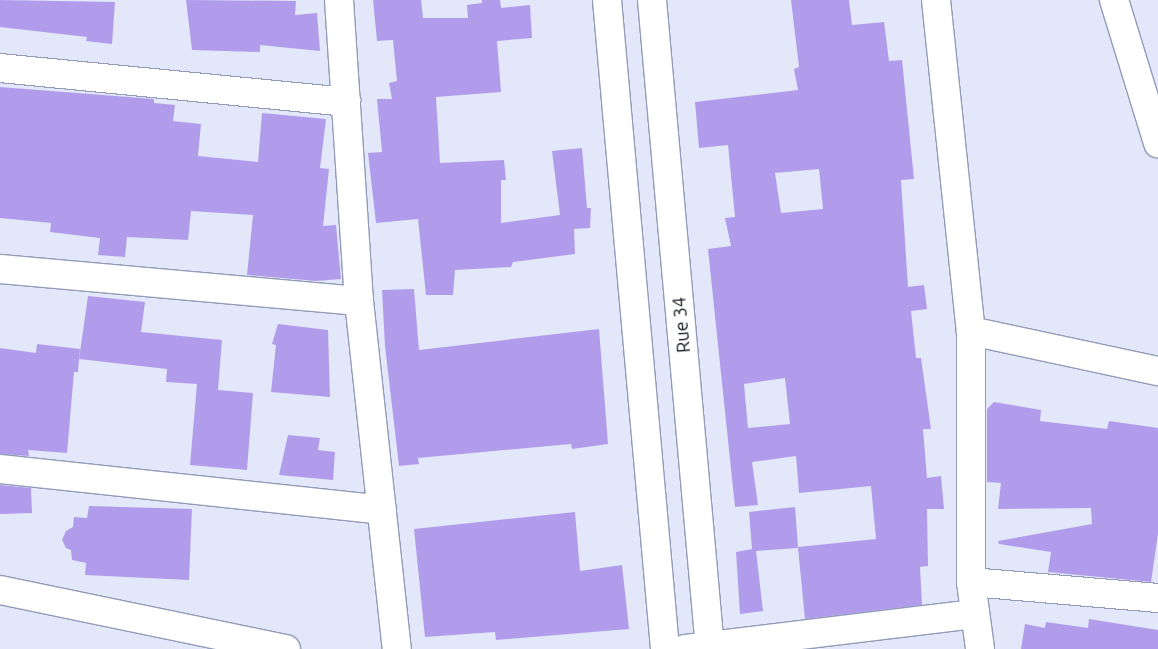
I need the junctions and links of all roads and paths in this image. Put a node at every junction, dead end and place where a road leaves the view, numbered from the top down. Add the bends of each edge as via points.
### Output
1 (338, 0) edge
2 (607, 0) edge
3 (652, 0) edge
4 (936, 0) edge
5 (1114, 0) edge
6 (0, 68) edge
7 (346, 102) junction
8 (1158, 143) edge
9 (0, 269) edge
10 (359, 301) junction
11 (971, 331) junction
12 (1158, 371) edge
13 (0, 469) edge
14 (382, 510) junction
15 (971, 582) junction
16 (0, 590) edge
17 (1158, 598) edge
18 (975, 614) junction
19 (702, 648) edge
20 (286, 649) edge
21 (397, 649) edge
22 (665, 649) edge
23 (980, 649) edge

1 - 7 street
2 - 22 street
3 - 19 street, Rue 34
4 - 11 street
5 - 8 street
6 - 7 street
7 - 10 street
9 - 10 street
10 - 14 street
11 - 12 street
11 - 15 street
13 - 14 street
14 - 21 street
15 - 17 street
15 - 18 street
16 - 20 street
18 - 19 street
18 - 23 street

